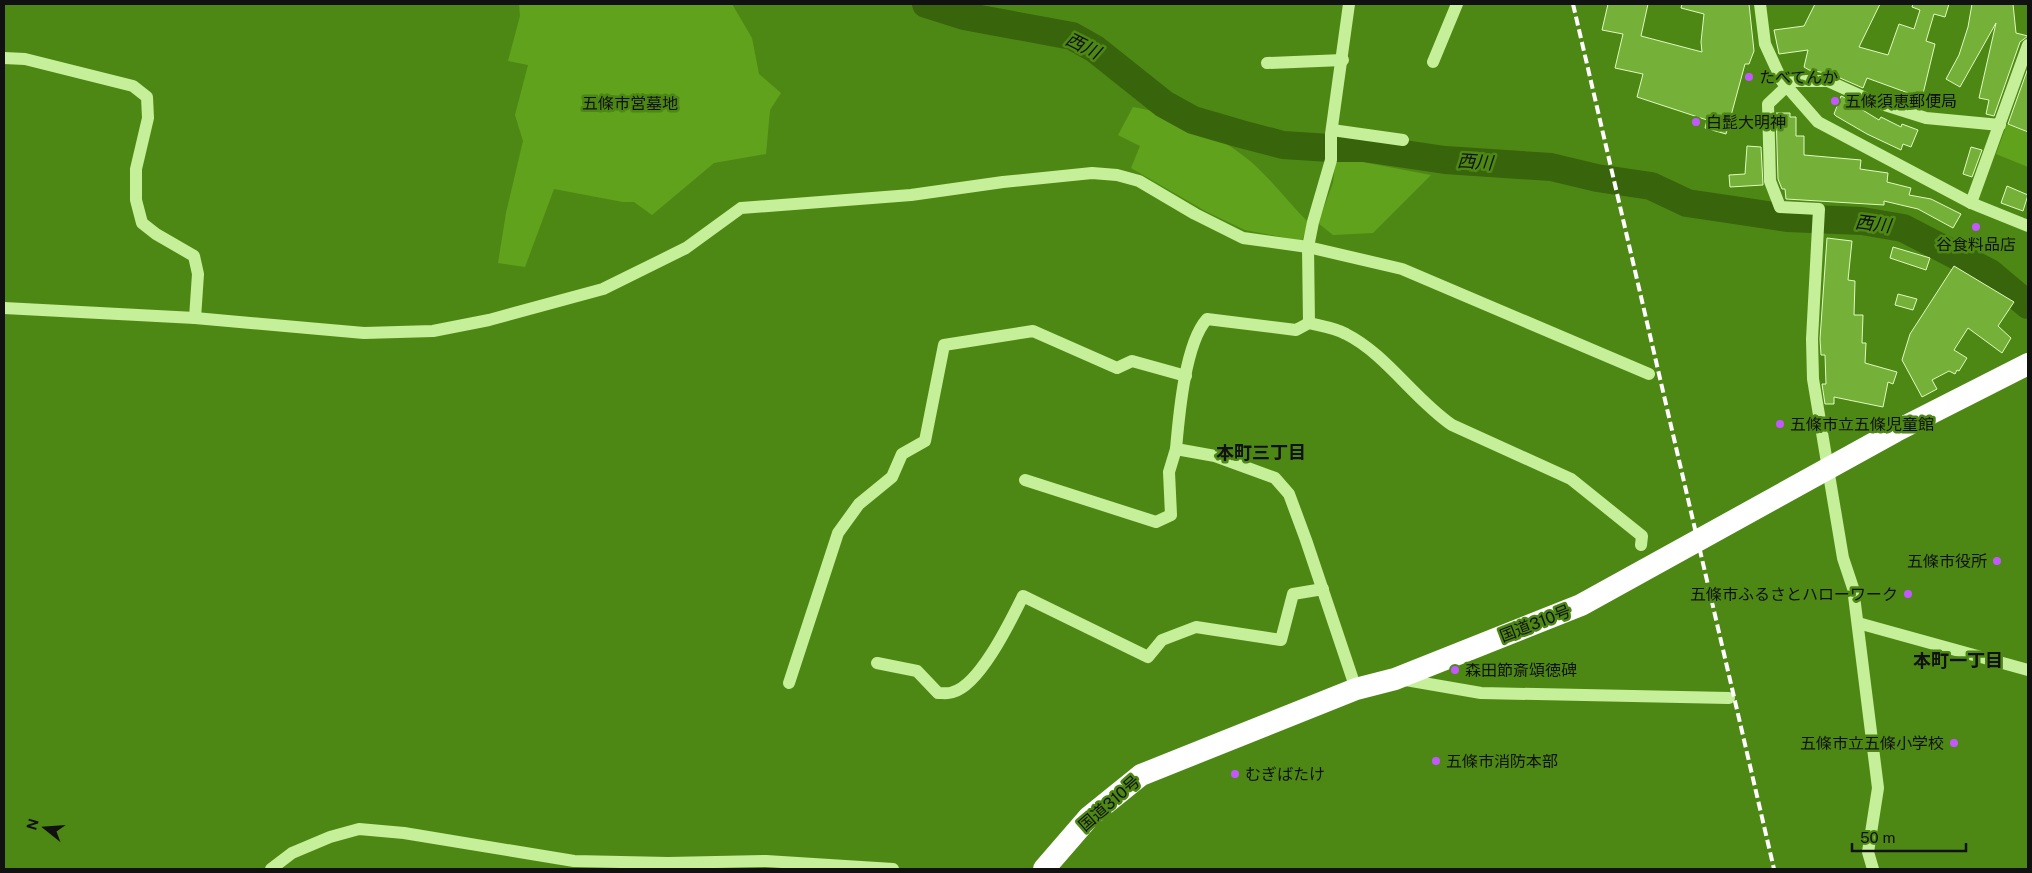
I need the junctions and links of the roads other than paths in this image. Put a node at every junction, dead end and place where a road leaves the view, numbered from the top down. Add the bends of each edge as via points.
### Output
1 (1349, 4) edge
2 (1457, 4) edge
3 (1760, 4) edge
4 (2028, 45) edge
5 (4, 58) edge
6 (1343, 60) junction
7 (1433, 62) dead end
8 (1267, 63) dead end
9 (1784, 84) junction
10 (2000, 125) junction
11 (1331, 132) junction
12 (1403, 140) dead end
13 (1971, 203) junction
14 (2028, 226) edge
15 (1308, 247) junction
16 (4, 308) edge
17 (195, 318) junction
18 (1309, 323) junction
19 (2028, 364) edge
20 (1649, 374) dead end
21 (1186, 376) junction
22 (1176, 449) junction
23 (1025, 480) dead end
24 (1641, 544) dead end
25 (1323, 590) junction
26 (1858, 623) junction
27 (877, 663) dead end
28 (2028, 670) edge
29 (1395, 678) junction
30 (789, 683) dead end
31 (1356, 689) junction
32 (1728, 698) dead end
33 (271, 869) edge
34 (893, 869) edge
35 (1044, 869) edge
36 (1873, 869) edge

1 - 6 street
2 - 7 street
3 - 9 street via 1765,44
4 - 10 street
5 - 17 street via 26,59 133,86 147,97 148,118 136,169 136,200 142,223 194,256 198,274
6 - 8 street
6 - 11 street
9 - 10 street via 1828,81 1872,101 1926,118
9 - 13 street via 1818,122
9 - 26 street via 1768,104 1770,181 1780,207 1820,209 1812,339 1813,379 1843,558 1853,588
10 - 13 street
11 - 12 street
11 - 15 street via 1331,160 1312,222
13 - 14 street
15 - 17 street via 1243,238 1139,181 1092,173 911,195 741,208 686,248 603,289 490,320 433,331 364,333
15 - 18 street
15 - 20 street via 1402,270
16 - 17 street
18 - 21 street via 1296,330 1207,319 1198,328
18 - 24 street via 1346,333 1370,350 1434,413 1452,425 1571,479 1642,536
19 - 29 highway, 国道310号 via 1896,430 1582,605
21 - 22 street
21 - 30 street via 1132,361 1117,368 1034,331 944,345 924,441 902,454 892,477 859,504 838,533
22 - 23 street via 1169,472 1171,515 1156,522
22 - 25 street via 1215,456 1275,478 1288,494
25 - 27 street via 1293,594 1281,640 1196,627 1162,640 1148,657 1023,596 1002,639 977,675 954,692 938,693 917,671
25 - 31 street
26 - 28 street
26 - 36 street via 1878,788 1868,852
29 - 31 highway, 国道310号
29 - 32 street via 1480,693
31 - 35 highway, 国道310号 via 1141,775 1089,817
33 - 34 street via 292,853 359,829 404,832 574,861 766,860

